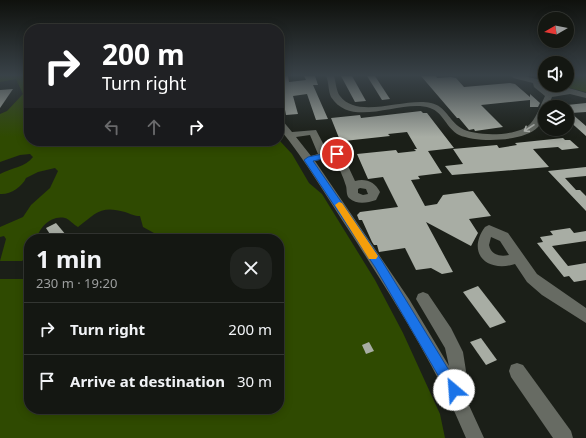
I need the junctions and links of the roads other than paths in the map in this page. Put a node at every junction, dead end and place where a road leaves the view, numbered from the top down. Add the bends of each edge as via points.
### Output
1 (335, 96) edge
2 (548, 96) edge
3 (284, 128) edge
4 (289, 135) junction
5 (325, 155) junction
6 (308, 160) junction
7 (352, 187) dead end
8 (518, 258) dead end
9 (423, 299) dead end
10 (586, 316) edge
11 (517, 371) dead end
12 (454, 390) junction
13 (475, 438) edge
14 (564, 438) edge

2 -> 1 street via 531,129 478,137 460,132 440,110 428,105 363,109 346,106
3 - 4 street
4 - 5 street via 312,132
4 - 6 street
5 - 6 street
5 - 7 street via 337,154
6 - 12 street via 379,264
8 - 10 street via 532,278
9 - 12 street via 448,338 455,356 458,371
11 - 14 street
12 - 13 street

